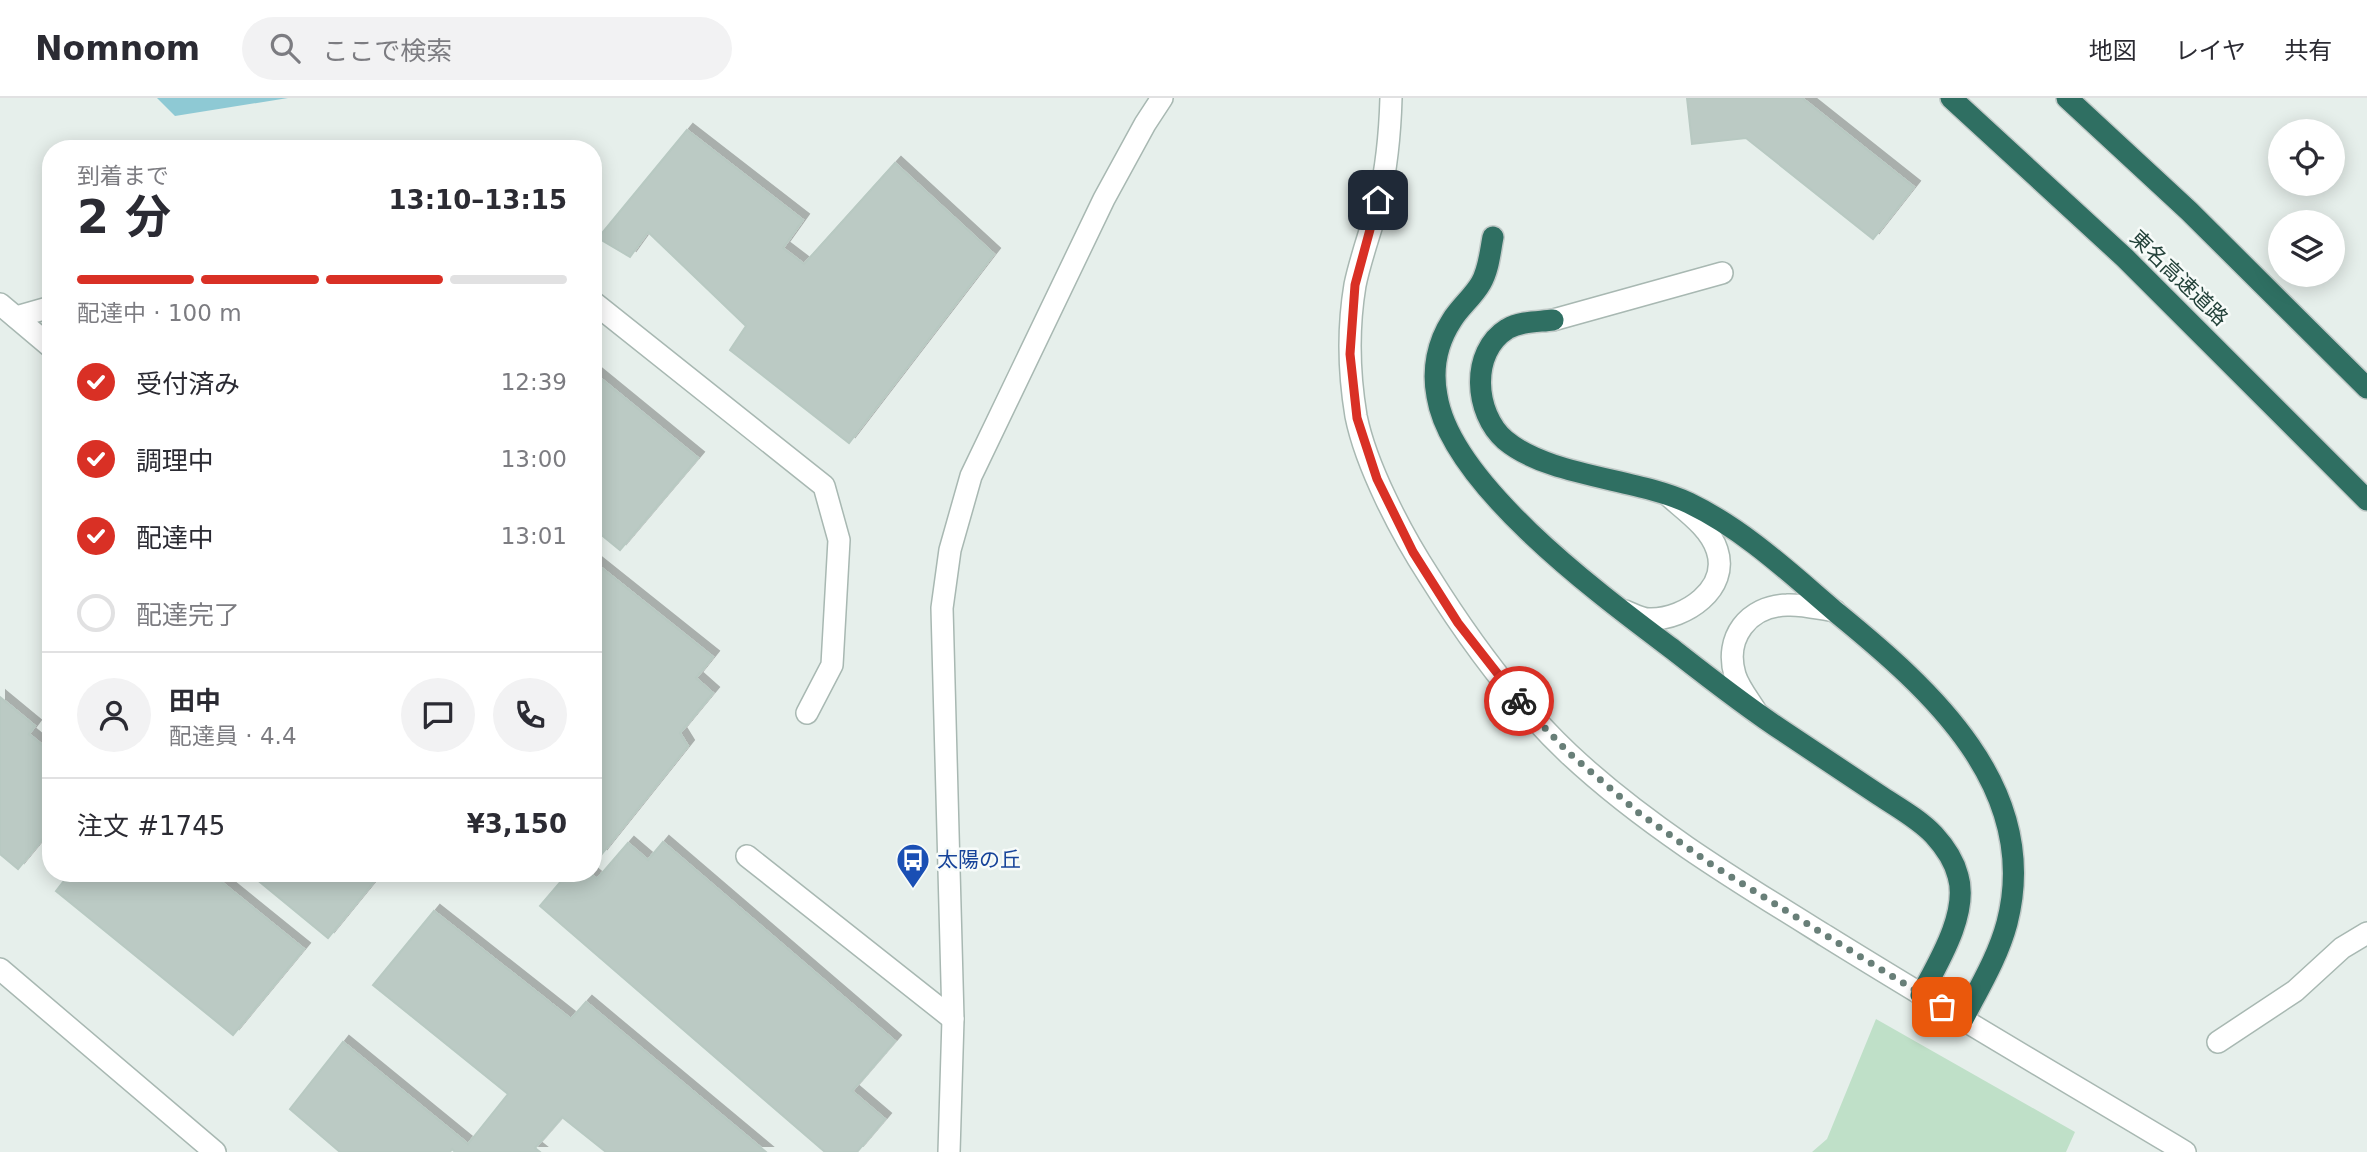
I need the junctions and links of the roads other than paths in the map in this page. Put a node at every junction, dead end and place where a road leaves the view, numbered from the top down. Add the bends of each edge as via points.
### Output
1 (1162, 98) edge
2 (1391, 98) edge
3 (1951, 98) edge
4 (2067, 98) edge
5 (1493, 237) dead end
6 (1722, 273) dead end
7 (42, 308) edge
8 (602, 309) edge
9 (8, 311) edge
10 (1553, 320) joint
11 (42, 339) edge
12 (2367, 388) edge
13 (1669, 496) junction
14 (2367, 500) edge
15 (1619, 608) junction
16 (1835, 611) junction
17 (807, 713) dead end
18 (1758, 715) junction
19 (747, 856) dead end
20 (2367, 933) edge
21 (0, 970) edge
22 (1921, 995) junction
23 (953, 1019) junction
24 (1963, 1019) junction
25 (2218, 1042) dead end
26 (215, 1152) edge
27 (949, 1152) edge
28 (2185, 1152) edge

1 - 23 street via 1104,199 971,476 950,550 942,608
2 - 22 street via 1389,150 1355,285 1350,354 1357,418 1377,479 1413,552 1458,623 1510,691 1569,753 1639,813 1712,865
3 - 14 highway, 東名高速道路 via 2125,258
4 - 12 highway via 2189,211
5 - 15 highway via 1481,284 1441,342 1435,367 1442,420 1457,447 1505,507
6 - 10 street
7 - 9 street
8 - 17 street via 824,486 839,540 832,665
9 - 11 street
10 - 13 highway via 1524,323 1493,341 1481,379 1490,421 1503,439 1524,453
13 - 15 street via 1708,532 1718,552 1713,586 1685,612 1667,618 1648,620
13 - 16 highway via 1744,535
15 - 18 highway
16 - 18 street via 1788,604 1765,608 1748,618 1736,635 1732,656 1736,678
16 - 24 highway via 1943,709 1967,739 2000,804 2010,837 2012,895 1997,952
18 - 22 highway via 1909,815 1951,856 1959,878 1959,901 1946,947
19 - 23 street
20 - 25 street via 2342,948 2295,991
21 - 26 street
22 - 24 street
23 - 27 street
24 - 28 street

